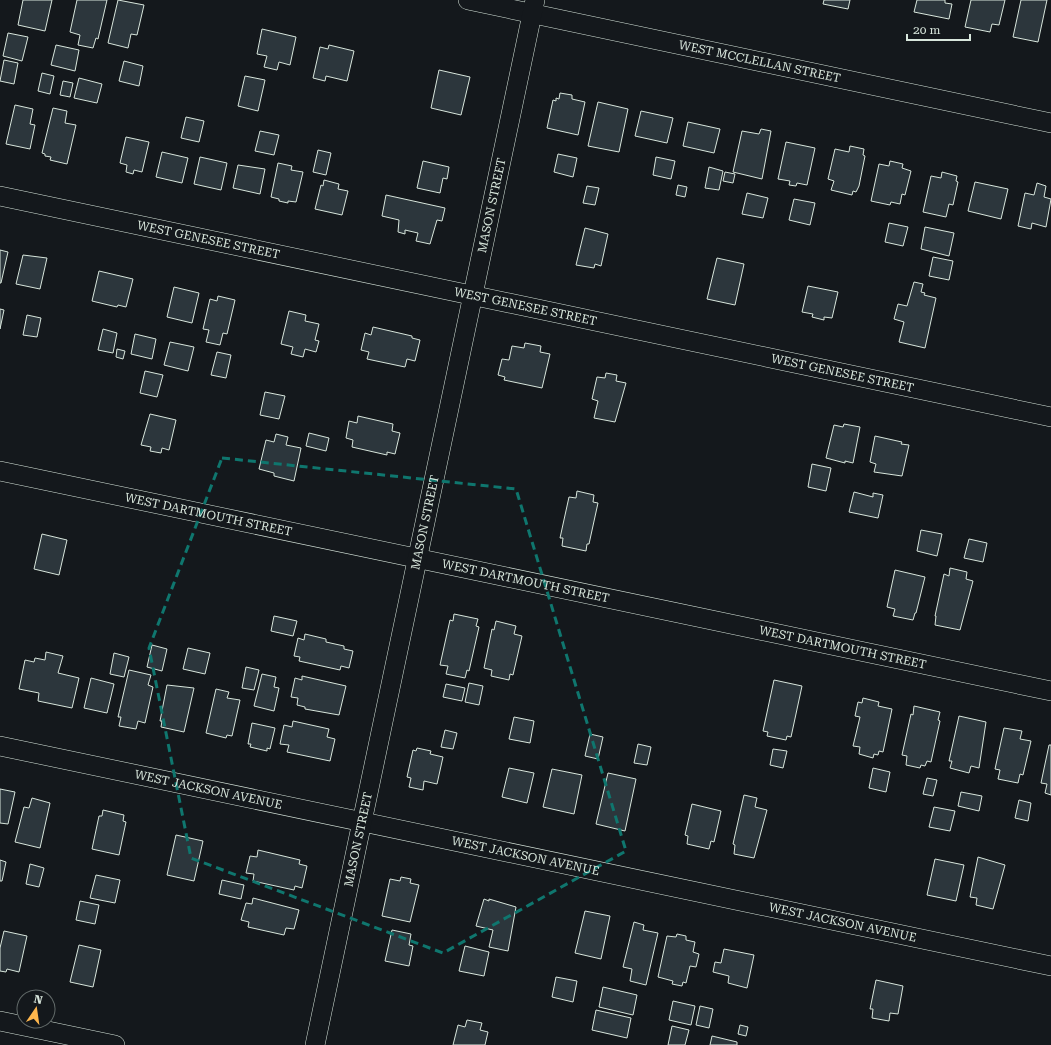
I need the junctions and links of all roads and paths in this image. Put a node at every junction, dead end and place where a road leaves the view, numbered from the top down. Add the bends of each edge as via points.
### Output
1 (468, 0) edge
2 (533, 7) edge
3 (1051, 123) edge
4 (0, 196) edge
5 (473, 295) junction
6 (1051, 417) edge
7 (0, 471) edge
8 (418, 559) junction
9 (1051, 691) edge
10 (0, 746) edge
11 (362, 822) junction
12 (1051, 966) edge
13 (0, 1021) edge
14 (115, 1045) edge
15 (315, 1045) edge

1 - 2 street, WEST MCCLELLAN STREET
2 - 3 street, WEST MCCLELLAN STREET
2 - 5 street, MASON STREET
4 - 5 street, WEST GENESEE STREET
5 - 6 street, WEST GENESEE STREET
5 - 8 street, MASON STREET
7 - 8 street, WEST DARTMOUTH STREET
8 - 9 street, WEST DARTMOUTH STREET
8 - 11 street, MASON STREET
10 - 11 street, WEST JACKSON AVENUE
11 - 12 street, WEST JACKSON AVENUE
11 - 15 street, MASON STREET
13 - 14 street

